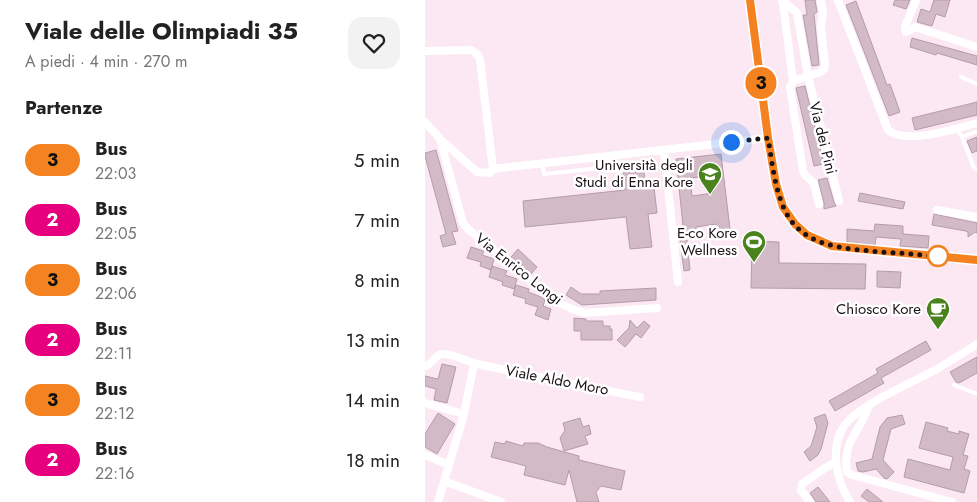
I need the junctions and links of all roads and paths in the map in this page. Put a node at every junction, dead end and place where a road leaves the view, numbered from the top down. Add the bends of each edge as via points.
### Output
1 (749, 0) edge
2 (821, 0) edge
3 (838, 0) edge
4 (916, 0) edge
5 (783, 1) edge
6 (977, 47) edge
7 (425, 52) edge
8 (808, 76) junction
9 (961, 77) dead end
10 (793, 81) junction
11 (977, 84) edge
12 (425, 122) edge
13 (977, 122) edge
14 (957, 129) junction
15 (977, 130) edge
16 (962, 136) junction
17 (768, 138) junction
18 (440, 139) junction
19 (664, 150) junction
20 (493, 169) junction
21 (977, 169) edge
22 (839, 201) dead end
23 (819, 204) dead end
24 (937, 210) dead end
25 (977, 217) edge
26 (977, 260) edge
27 (678, 282) dead end
28 (657, 308) dead end
29 (977, 344) edge
30 (474, 364) junction
31 (425, 366) edge
32 (953, 385) dead end
33 (977, 394) edge
34 (640, 397) dead end
35 (425, 403) edge
36 (868, 406) junction
37 (463, 414) junction
38 (425, 455) edge
39 (836, 462) junction
40 (449, 465) junction
41 (444, 481) junction
42 (496, 501) edge
43 (438, 502) edge
44 (810, 502) edge
45 (850, 502) edge
46 (952, 502) edge

1 - 17 street
2 - 8 street via 825,69
3 - 14 street via 887,130 911,136
4 - 6 street via 906,32 915,27
5 - 8 street, Via dei Pini via 797,13
5 - 10 street, Via dei Pini
7 - 20 street via 471,50 478,55
8 - 10 street
8 - 22 street, Via dei Pini
9 - 11 lane
10 - 23 street, Via dei Pini via 790,86 803,171 814,184
12 - 18 street, Via Enrico Longi
13 - 14 street
14 - 16 lane
15 - 16 lane
16 - 21 lane
17 - 19 street
17 - 26 street via 783,207 795,224 813,239 857,250
18 - 20 street via 477,172 483,174
18 - 28 street, Via Enrico Longi via 463,223 555,300 585,312
19 - 20 street
19 - 27 street
24 - 25 street
29 - 36 street
30 - 31 street, Viale Aldo Moro via 444,353
30 - 34 street, Viale Aldo Moro
30 - 37 street
32 - 33 lane
35 - 37 street
36 - 39 street via 844,426
36 - 46 street via 864,419 849,442 845,461 847,472
37 - 40 street
38 - 40 street
39 - 44 street via 802,484 801,490
39 - 45 street
40 - 41 street
41 - 42 street
41 - 43 street

